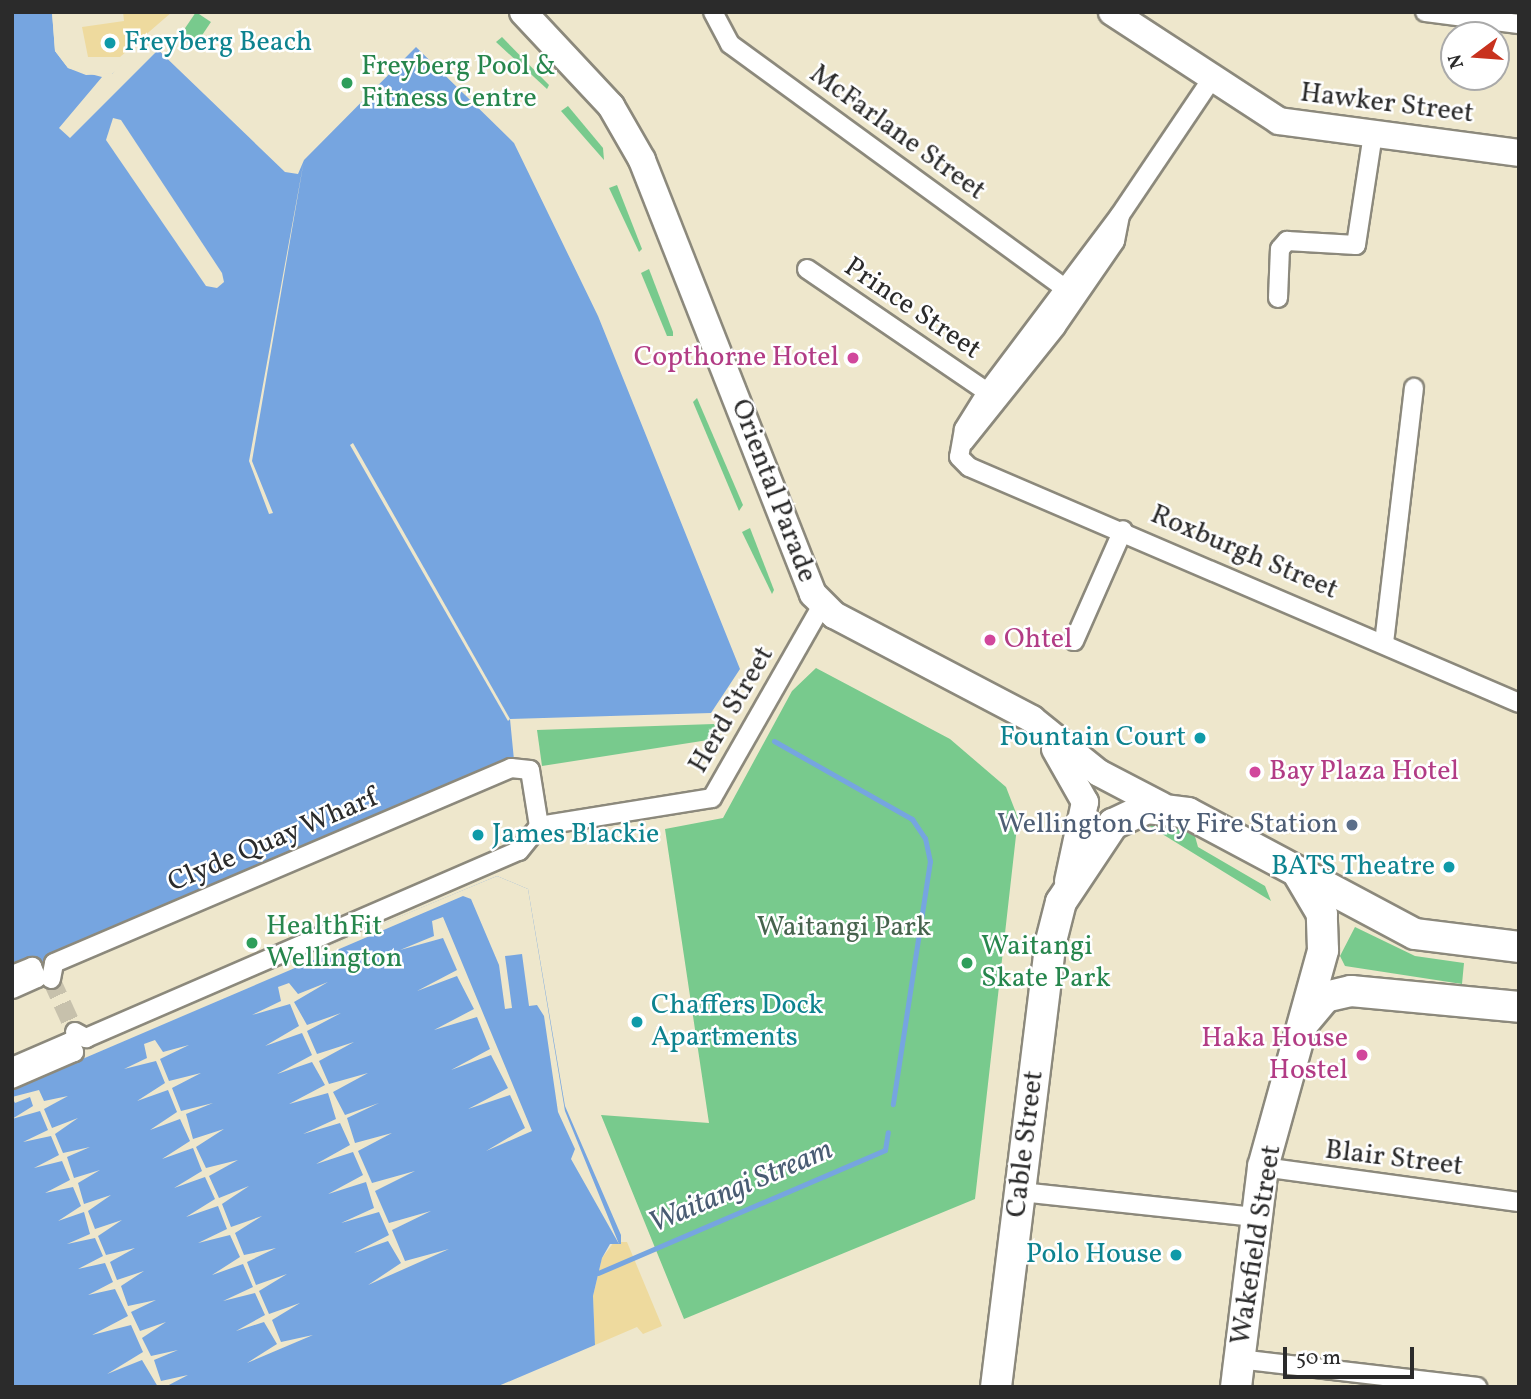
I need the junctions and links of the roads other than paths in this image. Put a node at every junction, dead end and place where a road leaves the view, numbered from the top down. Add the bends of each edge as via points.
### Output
1 (523, 12) edge
2 (713, 12) edge
3 (1112, 12) edge
4 (1425, 12) edge
5 (1519, 24) edge
6 (1211, 80) junction
7 (1373, 134) junction
8 (1519, 153) edge
9 (1120, 215) junction
10 (807, 269) dead end
11 (1062, 286) junction
12 (1278, 298) dead end
13 (1414, 388) dead end
14 (987, 392) junction
15 (958, 446) junction
16 (1123, 530) junction
17 (822, 605) junction
18 (1074, 641) dead end
19 (1384, 643) junction
20 (1519, 702) edge
21 (1041, 727) junction
22 (1162, 806) junction
23 (539, 826) junction
24 (1297, 872) junction
25 (1061, 902) junction
26 (1519, 947) edge
27 (12, 975) edge
28 (51, 979) dead end
29 (12, 989) edge
30 (1519, 1006) edge
31 (1304, 1023) junction
32 (75, 1032) dead end
33 (12, 1067) edge
34 (12, 1079) edge
35 (1263, 1167) junction
36 (1021, 1192) junction
37 (1519, 1202) edge
38 (1255, 1217) junction
39 (1237, 1373) edge
40 (996, 1387) edge
41 (1477, 1387) edge

1 - 17 main road, Oriental Parade via 611,106 631,139 716,338 794,559
2 - 11 street, McFarlane Street via 730,44
3 - 6 main road, Hawker Street
4 - 5 street
6 - 7 main road, Hawker Street via 1279,121
6 - 9 street
7 - 8 main road, Hawker Street
7 - 12 street via 1356,245 1287,241 1280,249
9 - 11 street
9 - 15 street via 1115,241 1056,327
10 - 14 street, Prince Street
11 - 14 street
13 - 19 street
14 - 15 street
15 - 16 street, Roxburgh Street via 964,465
16 - 18 street
16 - 19 street, Roxburgh Street
17 - 21 main road, Oriental Parade
17 - 23 street, Herd Street via 712,798
19 - 20 street, Roxburgh Street
21 - 22 main road, Oriental Parade via 1114,783
21 - 25 main road, Cable Street via 1078,781 1085,802 1083,832
22 - 24 main road, Oriental Parade via 1205,821
22 - 25 main road, Cable Street via 1135,810 1113,824
23 - 28 street, Clyde Quay Wharf via 530,770 511,768 54,962
23 - 32 street via 519,851 86,1038
24 - 26 main road, Oriental Parade via 1415,934
24 - 31 main road, Wakefield Street via 1325,925
25 - 36 main road, Cable Street via 1046,966
27 - 29 street via 32,967 37,978
30 - 31 main road via 1351,991 1325,997
31 - 35 main road, Wakefield Street
33 - 34 street via 70,1042 74,1052
35 - 37 street, Blair Street
35 - 38 main road, Wakefield Street
36 - 38 street
36 - 40 main road, Cable Street
38 - 39 main road, Wakefield Street
39 - 41 street

